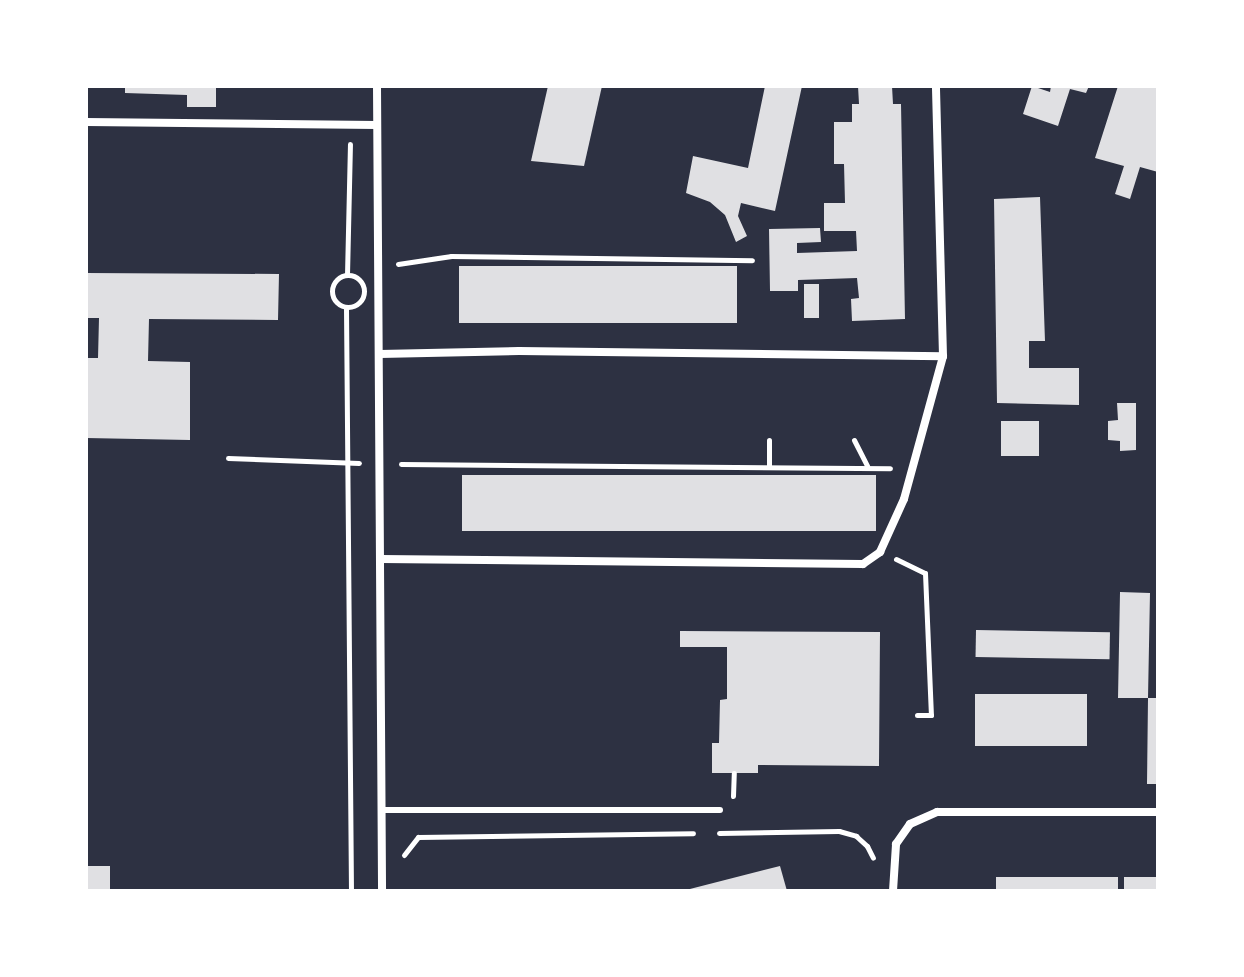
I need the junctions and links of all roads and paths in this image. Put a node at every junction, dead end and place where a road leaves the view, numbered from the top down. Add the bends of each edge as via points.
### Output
1 (377, 86) edge
2 (936, 86) edge
3 (86, 122) edge
4 (351, 124) junction
5 (377, 125) junction
6 (752, 260) dead end
7 (379, 267) junction
8 (347, 275) junction
9 (346, 308) junction
10 (380, 354) junction
11 (943, 356) junction
12 (769, 440) dead end
13 (854, 440) dead end
14 (228, 458) dead end
15 (346, 462) junction
16 (381, 464) junction
17 (769, 465) junction
18 (867, 466) junction
19 (911, 470) junction
20 (880, 552) junction
21 (381, 559) junction
22 (917, 715) dead end
23 (382, 810) junction
24 (720, 810) dead end
25 (1158, 812) edge
26 (699, 833) dead end
27 (714, 833) dead end
28 (401, 860) dead end
29 (874, 861) dead end
30 (351, 891) edge
31 (382, 891) edge
32 (893, 891) edge

1 - 5 street
2 - 11 street
3 - 4 street
4 - 5 street
4 - 8 path
5 - 7 street
6 - 7 path via 451,256
7 - 10 street
8 - 9 path via 332,288 333,298
8 - 9 path via 362,282 365,292 361,302
9 - 15 path
10 - 11 street
10 - 16 street
11 - 19 street
12 - 17 path
13 - 18 path
14 - 15 path
15 - 16 path
15 - 30 path
16 - 17 path
16 - 21 street
17 - 18 path
18 - 19 path
19 - 20 street
20 - 21 street via 863,564
20 - 22 path via 925,573 931,715
21 - 23 street
23 - 24 lane
23 - 31 street
25 - 32 street via 937,812 910,824 896,844
26 - 28 path via 418,837
27 - 29 path via 839,831 856,836

